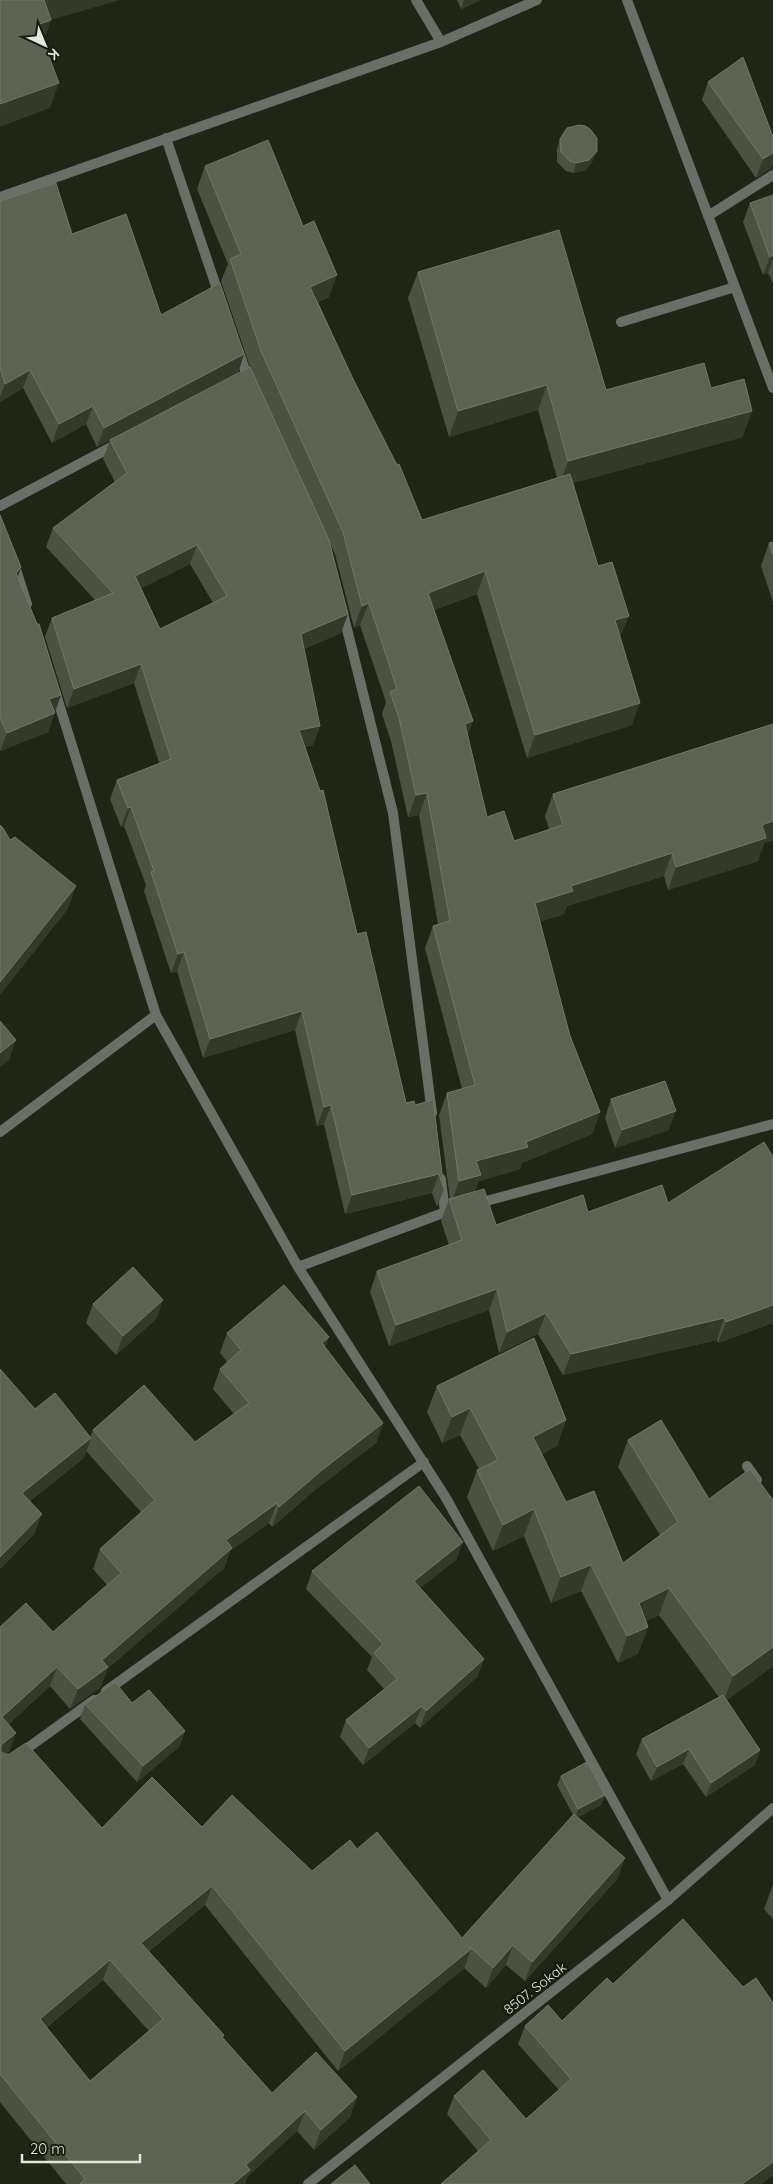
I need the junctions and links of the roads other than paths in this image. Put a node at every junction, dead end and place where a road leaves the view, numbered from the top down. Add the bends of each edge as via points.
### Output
1 (416, 0) edge
2 (537, 0) edge
3 (627, 0) edge
4 (441, 42) junction
5 (166, 138) junction
6 (773, 175) edge
7 (0, 197) edge
8 (708, 216) junction
9 (735, 287) junction
10 (225, 312) edge
11 (621, 322) dead end
12 (234, 339) edge
13 (773, 388) edge
14 (255, 394) edge
15 (123, 441) edge
16 (0, 506) edge
17 (12, 554) edge
18 (339, 595) edge
19 (29, 610) edge
20 (50, 676) edge
21 (156, 1016) junction
22 (434, 1123) edge
23 (773, 1124) edge
24 (0, 1132) edge
25 (440, 1172) edge
26 (445, 1212) junction
27 (298, 1267) junction
28 (424, 1462) junction
29 (747, 1466) dead end
30 (763, 1488) edge
31 (0, 1768) edge
32 (773, 1808) edge
33 (668, 1900) junction
34 (308, 2184) edge

1 - 4 street
2 - 4 street
3 - 8 street
4 - 5 street
5 - 7 street
5 - 10 street
6 - 8 street
8 - 9 street
9 - 11 street
9 - 13 street
12 - 14 street via 242,378
15 - 16 street
17 - 19 street
18 - 22 street via 393,813
20 - 21 street
21 - 24 street
21 - 27 street
23 - 26 street
25 - 26 street
26 - 27 street
27 - 28 street
28 - 31 street
28 - 33 street
29 - 30 street
32 - 33 street, 8507. Sokak
33 - 34 street, 8507. Sokak

